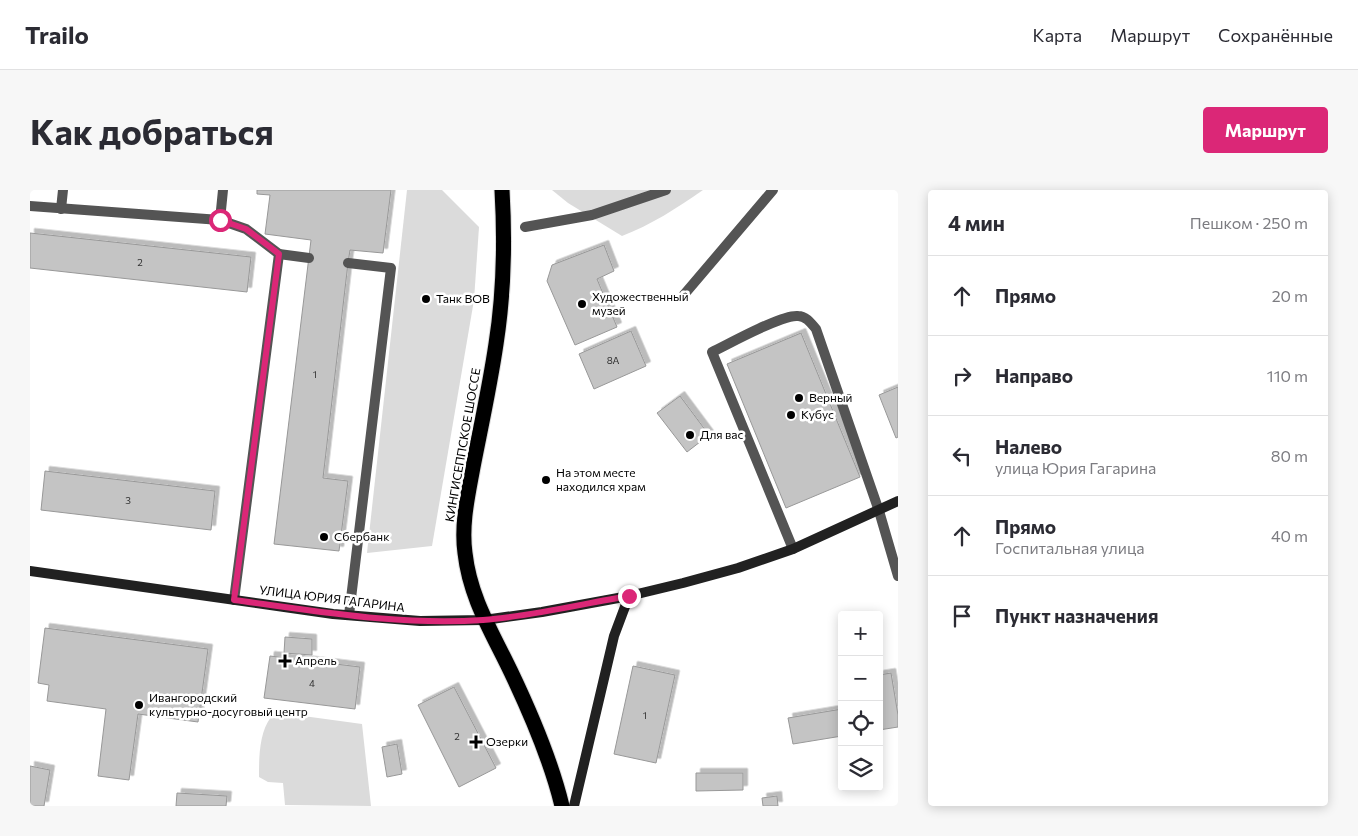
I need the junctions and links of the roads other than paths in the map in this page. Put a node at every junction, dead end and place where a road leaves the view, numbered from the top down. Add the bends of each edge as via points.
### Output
1 (62, 190) edge
2 (223, 190) edge
3 (502, 190) edge
4 (666, 190) edge
5 (773, 190) edge
6 (30, 206) edge
7 (61, 209) junction
8 (220, 220) junction
9 (525, 227) dead end
10 (279, 254) junction
11 (309, 258) dead end
12 (348, 263) dead end
13 (682, 297) dead end
14 (898, 501) edge
15 (879, 511) junction
16 (793, 549) junction
17 (30, 572) edge
18 (898, 576) edge
19 (629, 596) junction
20 (234, 600) junction
21 (349, 615) junction
22 (484, 620) junction
23 (562, 806) edge
24 (574, 806) edge

1 - 7 street
2 - 8 street
3 - 22 highway, КИНГИСЕППСКОЕ ШОССЕ via 505,229 496,343 464,529 464,552 470,583
4 - 9 street via 592,215
5 - 13 street
6 - 7 street
7 - 8 street
8 - 10 street via 246,229
10 - 11 street
10 - 20 street
12 - 21 street via 391,268
14 - 15 street, УЛИЦА ЮРИЯ ГАГАРИНА
15 - 16 street, УЛИЦА ЮРИЯ ГАГАРИНА
15 - 16 street via 816,329 800,316 777,320 712,352
15 - 18 street
16 - 19 street, УЛИЦА ЮРИЯ ГАГАРИНА via 738,568
17 - 20 street, УЛИЦА ЮРИЯ ГАГАРИНА
19 - 22 street, УЛИЦА ЮРИЯ ГАГАРИНА
19 - 24 street via 614,636
20 - 21 street, УЛИЦА ЮРИЯ ГАГАРИНА
21 - 22 street, УЛИЦА ЮРИЯ ГАГАРИНА via 420,621
22 - 23 highway, КИНГИСЕППСКОЕ ШОССЕ via 538,734

